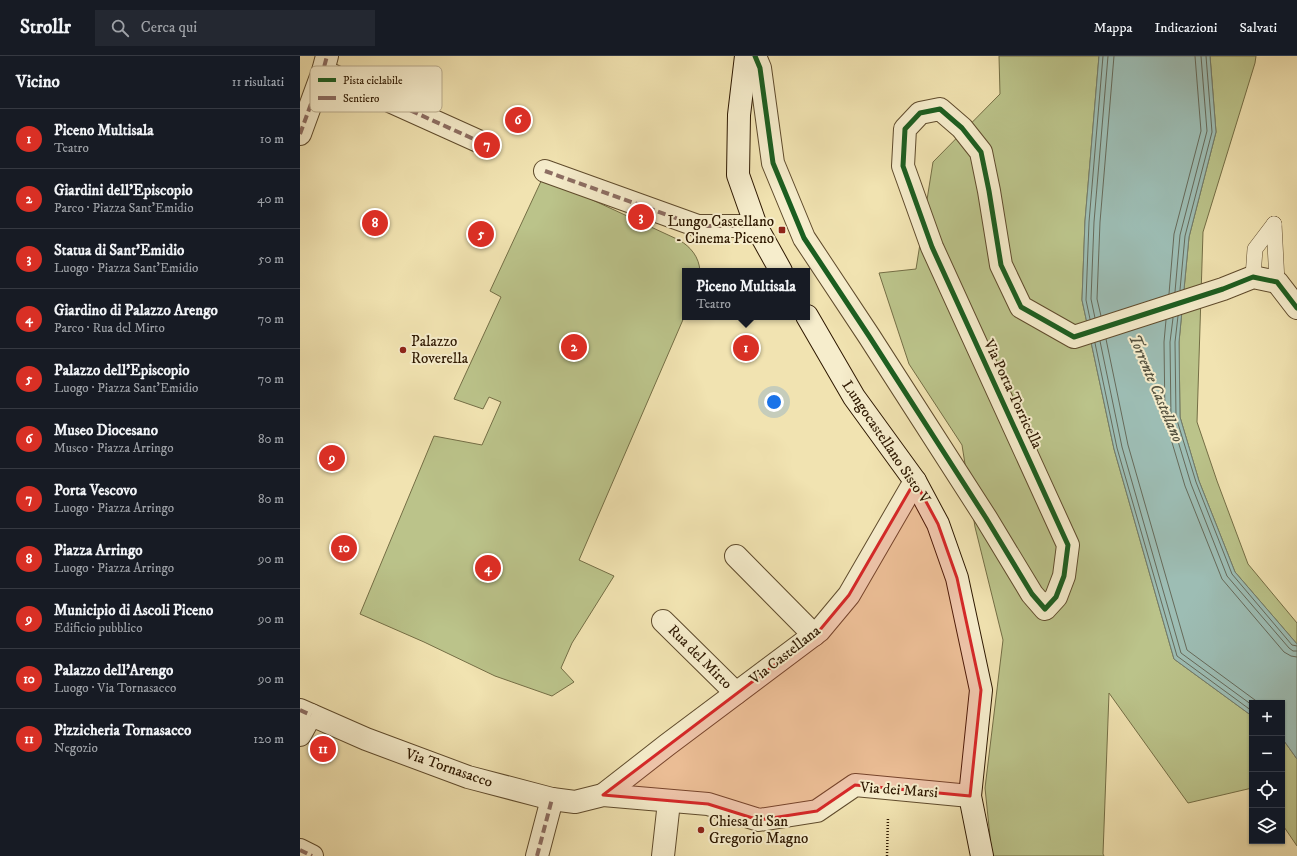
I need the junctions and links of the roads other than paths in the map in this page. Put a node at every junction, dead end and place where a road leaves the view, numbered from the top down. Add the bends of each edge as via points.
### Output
1 (746, 56) edge
2 (755, 56) edge
3 (310, 102) edge
4 (421, 112) edge
5 (302, 123) edge
6 (487, 145) dead end
7 (545, 171) dead end
8 (756, 226) junction
9 (779, 268) edge
10 (1253, 277) junction
11 (1277, 282) junction
12 (1297, 308) edge
13 (809, 320) edge
14 (915, 481) junction
15 (736, 556) dead end
16 (663, 621) dead end
17 (814, 635) junction
18 (736, 693) junction
19 (306, 712) edge
20 (300, 735) edge
21 (603, 795) junction
22 (970, 796) junction
23 (552, 799) junction
24 (669, 802) junction
25 (300, 850) edge
26 (312, 856) edge
27 (537, 856) edge
28 (663, 856) edge
29 (982, 856) edge

1 - 8 street via 739,115 738,175
2 - 10 street, Via Porta Torricella via 760,68 773,163 804,238 978,505 1032,594 1045,609 1056,597 1064,576 1068,545 932,247 903,166 905,129 920,113 940,109 962,128 981,152 1001,265 1021,308 1074,337
3 - 5 street
4 - 6 street
7 - 8 street via 698,226
8 - 9 street
10 - 11 street
10 - 11 lane via 1256,249 1274,224
11 - 12 street
13 - 14 street, Lungocastellano Sisto V via 854,397
14 - 17 street, Via Castellana via 849,595
14 - 22 street, Lungocastellano Sisto V via 938,524 958,578 981,690
15 - 17 street
16 - 18 street, Rua del Mirto
17 - 18 street, Via Castellana
18 - 21 street, Via Castellana
19 - 20 street
19 - 23 street, Via Tornasacco via 366,739 468,777
21 - 23 street, Via Tornasacco via 575,802
21 - 24 street, Via dei Marsi
22 - 24 street, Via dei Marsi via 855,785 818,811 759,820 708,804
22 - 29 street, Lungocastellano Sisto V
23 - 27 street
24 - 28 street
25 - 26 street

